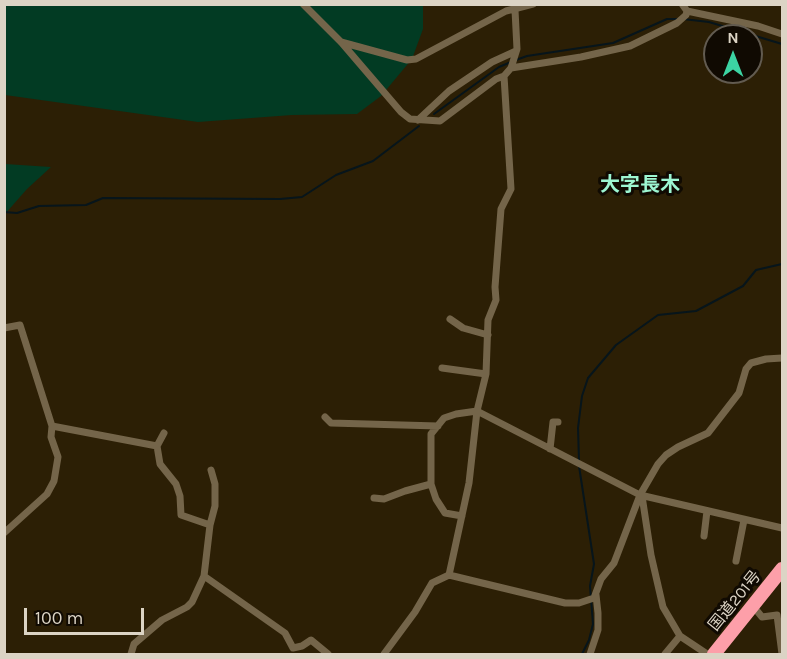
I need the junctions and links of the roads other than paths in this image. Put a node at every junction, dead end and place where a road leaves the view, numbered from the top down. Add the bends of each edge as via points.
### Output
1 (303, 4) edge
2 (528, 5) edge
3 (515, 9) junction
4 (685, 10) edge
5 (783, 34) edge
6 (341, 42) junction
7 (516, 53) junction
8 (511, 68) junction
9 (504, 76) junction
10 (418, 120) junction
11 (450, 319) dead end
12 (4, 328) edge
13 (488, 335) junction
14 (783, 358) edge
15 (442, 368) dead end
16 (486, 374) junction
17 (477, 411) junction
18 (325, 417) dead end
19 (558, 422) dead end
20 (52, 426) junction
21 (438, 426) junction
22 (164, 434) dead end
23 (157, 446) junction
24 (550, 449) junction
25 (212, 470) dead end
26 (431, 484) junction
27 (641, 495) junction
28 (374, 498) dead end
29 (707, 511) junction
30 (462, 516) junction
31 (744, 520) junction
32 (210, 525) junction
33 (783, 528) edge
34 (4, 533) edge
35 (704, 536) dead end
36 (736, 561) dead end
37 (783, 569) edge
38 (449, 575) junction
39 (204, 576) junction
40 (592, 598) junction
41 (753, 606) junction
42 (680, 636) junction
43 (126, 654) edge
44 (132, 654) edge
45 (328, 654) edge
46 (384, 654) edge
47 (590, 654) edge
48 (665, 654) edge
49 (707, 654) edge
50 (714, 654) edge
51 (782, 654) edge

1 - 6 street
2 - 3 street
3 - 6 street via 506,10 416,59
3 - 7 street
4 - 5 street
4 - 8 street via 678,23 630,45
6 - 10 street via 401,112
7 - 8 street
7 - 10 street via 492,62 449,91
8 - 9 street
9 - 10 street via 440,121
9 - 13 street via 512,180 501,209 496,300 488,320
11 - 13 street via 463,328
12 - 20 street via 20,325
13 - 16 street
14 - 27 street via 751,363 739,393 708,433 666,455
15 - 16 street
16 - 17 street
17 - 21 street via 444,418
17 - 24 street
17 - 30 street
18 - 21 street via 331,423
19 - 24 street via 553,422
20 - 23 street
20 - 34 street via 51,437 58,457 54,480 46,494
21 - 26 street via 431,434
22 - 23 street
23 - 32 street via 160,464 176,484 181,515
24 - 27 street
25 - 32 street via 215,506
26 - 28 street via 384,500
26 - 30 street via 445,513
27 - 29 street
27 - 40 street via 614,563
27 - 42 street via 663,607
29 - 31 street
29 - 35 street
30 - 38 street
31 - 33 street
31 - 36 street
32 - 39 street
37 - 41 highway, 国道201号
38 - 40 street via 565,603
38 - 46 street via 432,583
39 - 44 street via 192,602 162,620 134,644
39 - 45 street via 285,633 293,648 311,640
40 - 47 street via 598,613 598,630
41 - 50 highway, 国道201号
41 - 51 street via 762,617 777,615
42 - 48 street
42 - 49 street
43 - 44 street

